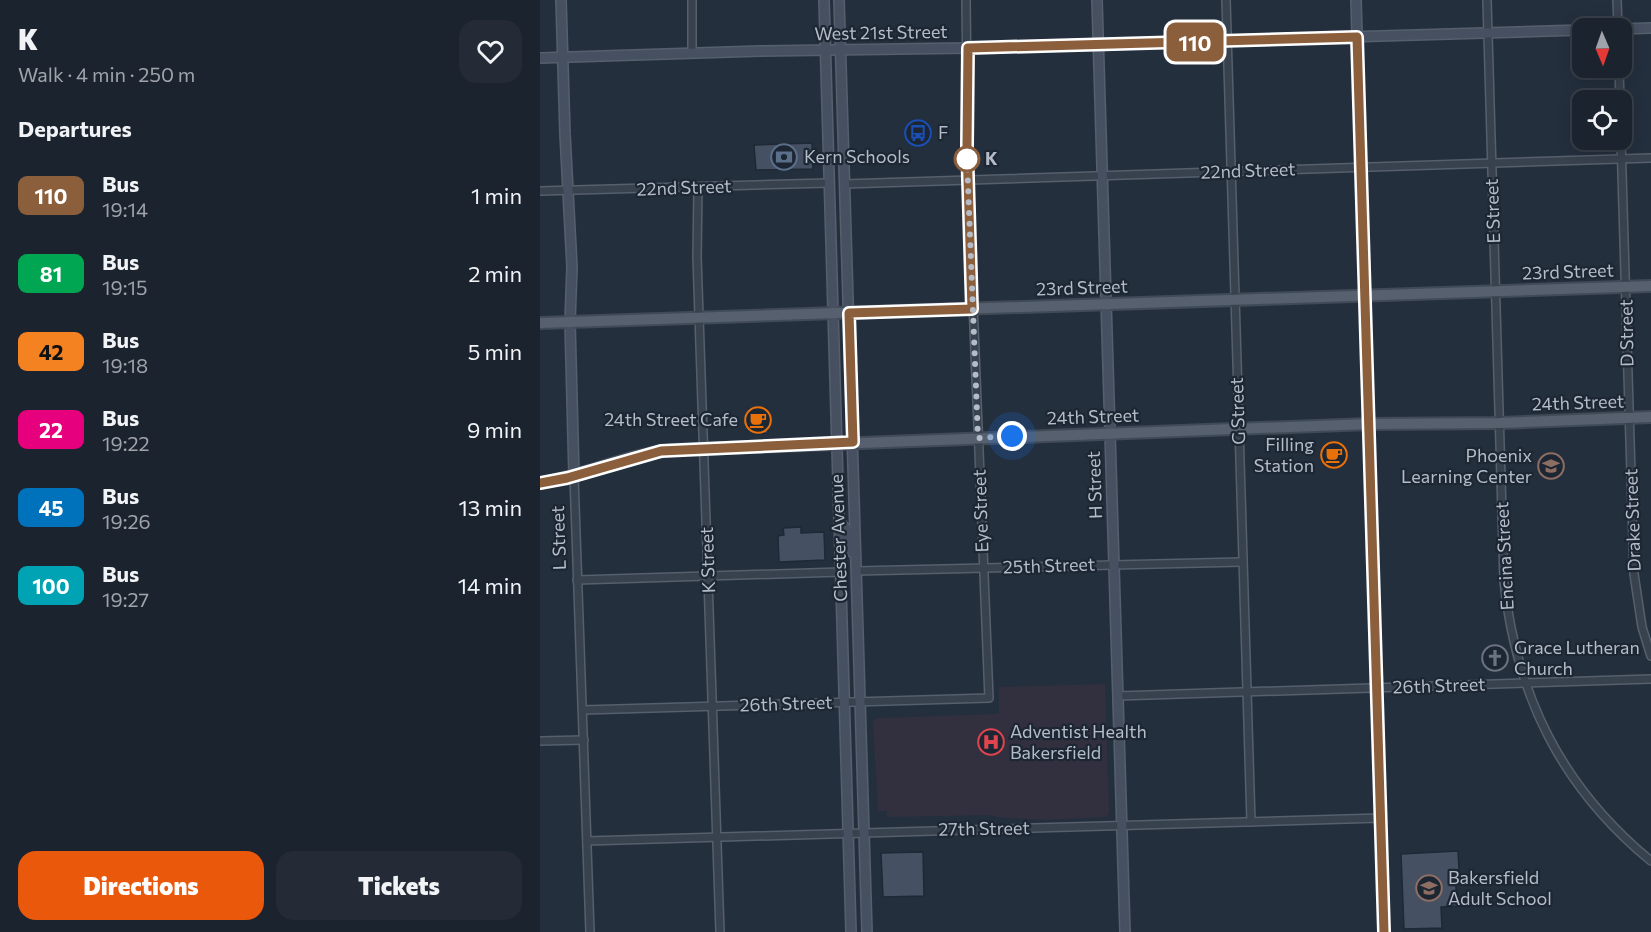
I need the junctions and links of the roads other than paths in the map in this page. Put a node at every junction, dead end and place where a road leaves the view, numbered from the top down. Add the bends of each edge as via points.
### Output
1 (561, 0) edge
2 (692, 0) edge
3 (824, 0) edge
4 (839, 0) edge
5 (966, 0) edge
6 (1097, 0) edge
7 (1226, 0) edge
8 (1356, 0) edge
9 (1486, 0) edge
10 (1617, 0) edge
11 (1619, 18) edge
12 (1632, 28) edge
13 (1651, 28) edge
14 (1572, 30) edge
15 (1488, 33) junction
16 (1357, 37) junction
17 (1227, 41) junction
18 (1098, 45) junction
19 (968, 48) junction
20 (825, 51) junction
21 (840, 51) junction
22 (692, 53) junction
23 (562, 57) junction
24 (540, 58) edge
25 (1622, 150) edge
26 (1651, 158) edge
27 (1622, 159) junction
28 (1492, 163) junction
29 (1361, 167) junction
30 (1231, 171) junction
31 (1102, 175) junction
32 (968, 179) junction
33 (828, 183) junction
34 (844, 184) junction
35 (698, 188) junction
36 (569, 190) junction
37 (540, 191) edge
38 (1651, 286) edge
39 (1626, 287) junction
40 (1495, 291) junction
41 (1365, 295) junction
42 (1234, 300) junction
43 (1106, 304) junction
44 (972, 309) junction
45 (833, 313) junction
46 (849, 313) junction
47 (699, 318) junction
48 (570, 322) junction
49 (540, 323) edge
50 (1651, 417) edge
51 (1629, 418) junction
52 (1499, 423) junction
53 (1369, 424) junction
54 (1238, 428) junction
55 (1110, 433) junction
56 (978, 438) junction
57 (853, 442) junction
58 (837, 443) junction
59 (705, 448) junction
60 (574, 476) junction
61 (540, 483) edge
62 (839, 520) junction
63 (1242, 562) junction
64 (1114, 564) junction
65 (983, 569) junction
66 (856, 571) junction
67 (841, 572) junction
68 (709, 576) junction
69 (577, 580) junction
70 (1651, 656) edge
71 (1651, 679) edge
72 (1525, 683) junction
73 (1377, 688) junction
74 (1246, 692) junction
75 (1118, 696) junction
76 (988, 698) joint
77 (860, 701) junction
78 (844, 702) junction
79 (713, 706) junction
80 (583, 710) junction
81 (584, 740) junction
82 (540, 741) edge
83 (1381, 818) junction
84 (1251, 822) junction
85 (1122, 826) junction
86 (864, 832) junction
87 (848, 833) junction
88 (717, 837) junction
89 (587, 841) junction
90 (1651, 861) edge
91 (590, 932) edge
92 (720, 932) edge
93 (851, 932) edge
94 (867, 932) edge
95 (1125, 932) edge
96 (1384, 932) edge

1 - 23 main road, L Street
2 - 22 street
3 - 20 main road, Chester Avenue
4 - 21 main road, Chester Avenue
5 - 19 street, Eye Street
6 - 18 main road, H Street
7 - 17 street, G Street
8 - 16 main road
9 - 15 street, E Street
10 - 11 street
12 - 13 main road
14 - 15 main road, West 21st Street
15 - 16 main road, West 21st Street
15 - 28 street, E Street
16 - 17 main road, West 21st Street
16 - 29 main road
17 - 18 main road, West 21st Street
17 - 30 street, G Street
18 - 19 main road, West 21st Street
18 - 31 main road, H Street
19 - 21 main road, West 21st Street
19 - 32 street, Eye Street
20 - 21 main road, West 21st Street
20 - 22 main road, West 21st Street
20 - 33 main road, Chester Avenue
21 - 34 main road, Chester Avenue
22 - 23 main road, West 21st Street
23 - 24 main road, West 21st Street
23 - 36 main road, L Street
25 - 27 street, D Street
26 - 27 street, 22nd Street
27 - 28 street, 22nd Street
27 - 39 street, D Street
28 - 29 street, 22nd Street
28 - 40 street, E Street
29 - 30 street, 22nd Street
29 - 41 main road
30 - 31 street, 22nd Street
30 - 42 street, G Street
31 - 32 street, 22nd Street
31 - 43 main road, H Street
32 - 34 street, 22nd Street
32 - 44 street, Eye Street
33 - 35 street, 22nd Street
33 - 45 main road, Chester Avenue
34 - 46 main road, Chester Avenue
35 - 36 street, 22nd Street
35 - 47 street, K Street
36 - 37 street, 22nd Street
36 - 48 main road, L Street
38 - 39 main road
39 - 40 main road, 23rd Street
39 - 51 street, D Street
40 - 41 main road, 23rd Street
40 - 52 street, E Street
41 - 42 main road, 23rd Street
41 - 53 main road
42 - 43 main road, 23rd Street
42 - 54 street, G Street
43 - 44 main road, 23rd Street
43 - 55 main road, H Street
44 - 46 main road, 23rd Street
44 - 56 street, Eye Street
45 - 46 main road, 23rd Street
45 - 47 main road, 23rd Street
45 - 58 main road, Chester Avenue
46 - 57 main road, Chester Avenue
47 - 48 main road, 23rd Street
47 - 59 street, K Street
48 - 49 main road, 23rd Street
48 - 60 main road, L Street
50 - 51 main road, 24th Street
51 - 52 main road, 24th Street
51 - 70 street, Drake Street via 1634,574
52 - 53 main road, 24th Street
52 - 72 street, Encina Street via 1504,581 1511,635
53 - 54 main road, 24th Street
53 - 73 main road
54 - 55 main road, 24th Street
54 - 63 street, G Street
55 - 56 main road, 24th Street
55 - 64 main road, H Street
56 - 57 main road, 24th Street
56 - 65 street, Eye Street
57 - 58 main road, 24th Street
57 - 66 main road, Chester Avenue
58 - 59 main road, 24th Street
58 - 62 main road, Chester Avenue
59 - 60 main road, 24th Street via 651,453
59 - 68 street, K Street
60 - 61 main road, 24th Street
60 - 69 street, L Street
62 - 66 main road via 846,529
62 - 67 main road, Chester Avenue
63 - 64 street, 25th Street
63 - 74 street, G Street
64 - 65 street, 25th Street
64 - 75 main road, H Street
65 - 66 street, 25th Street
65 - 76 street, Eye Street
66 - 77 main road, Chester Avenue
67 - 68 street
67 - 78 main road, Chester Avenue
68 - 69 street
68 - 79 street, K Street
69 - 80 street, L Street
71 - 72 street, 26th Street
72 - 73 street, 26th Street
72 - 90 street, Encina Street via 1549,739 1578,785 1613,827
73 - 74 street, 26th Street
73 - 83 main road
74 - 75 street, 26th Street
74 - 84 street, G Street
75 - 85 main road, H Street
76 - 77 street, 26th Street
77 - 78 street, 26th Street
77 - 86 main road, Chester Avenue
78 - 79 street, 26th Street
78 - 87 main road, Chester Avenue
79 - 80 street, 26th Street
79 - 88 street, K Street
80 - 81 street, L Street
81 - 82 street
81 - 89 street, L Street
83 - 84 street, 27th Street
83 - 96 main road
84 - 85 street, 27th Street
85 - 86 street, 27th Street
85 - 95 main road, H Street
86 - 87 street, 27th Street
86 - 94 main road, Chester Avenue
87 - 88 street, 27th Street
87 - 93 main road, Chester Avenue
88 - 89 street, 27th Street
88 - 92 street, K Street
89 - 91 street, L Street

